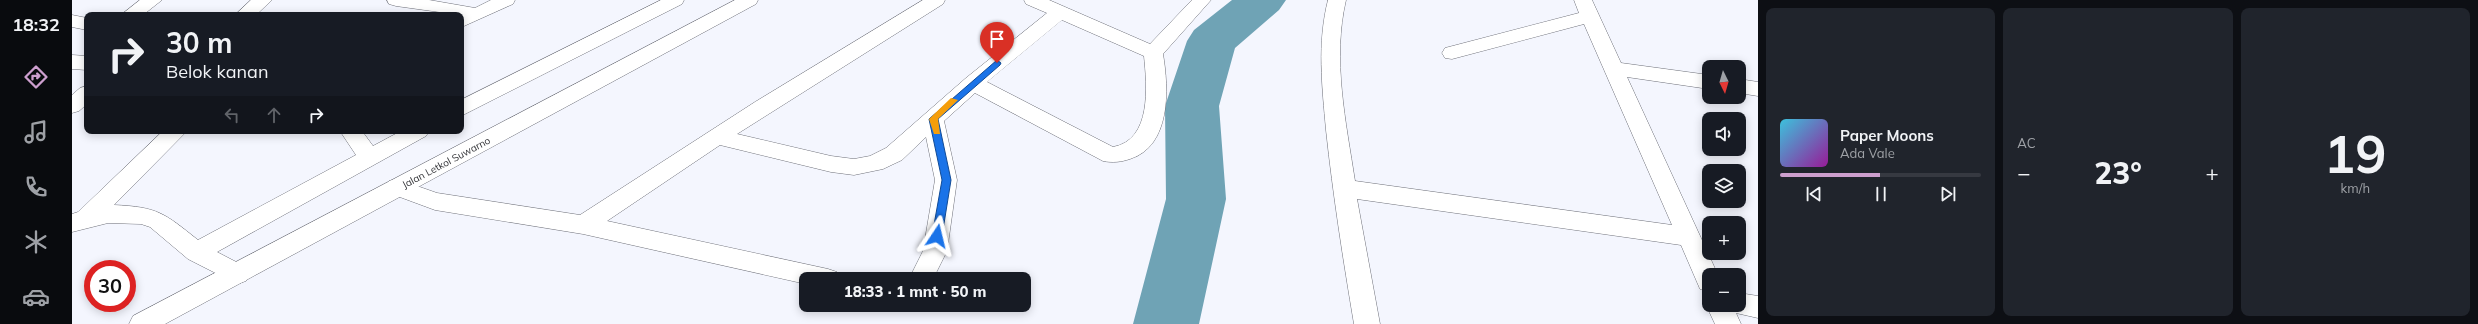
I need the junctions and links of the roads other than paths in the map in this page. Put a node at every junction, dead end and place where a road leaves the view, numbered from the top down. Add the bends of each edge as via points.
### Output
1 (153, 0) edge
2 (264, 0) edge
3 (396, 0) edge
4 (506, 0) edge
5 (675, 0) edge
6 (749, 0) edge
7 (936, 0) edge
8 (1033, 0) edge
9 (1202, 0) edge
10 (1337, 0) edge
11 (1586, 8) edge
12 (135, 12) edge
13 (248, 12) edge
14 (445, 12) edge
15 (1059, 13) junction
16 (469, 18) edge
17 (72, 22) edge
18 (84, 24) edge
19 (1153, 52) junction
20 (1452, 53) dead end
21 (72, 62) edge
22 (84, 63) edge
23 (1612, 68) junction
24 (1702, 81) edge
25 (973, 83) junction
26 (1746, 87) edge
27 (1758, 89) edge
28 (84, 96) edge
29 (72, 106) edge
30 (464, 107) edge
31 (933, 119) junction
32 (173, 134) edge
33 (353, 134) edge
34 (412, 134) edge
35 (718, 137) junction
36 (369, 156) junction
37 (397, 187) junction
38 (1343, 188) junction
39 (78, 221) edge
40 (583, 225) junction
41 (1688, 237) junction
42 (196, 252) junction
43 (1702, 268) edge
44 (924, 272) edge
45 (799, 273) edge
46 (237, 274) junction
47 (1746, 305) edge
48 (1758, 307) edge
49 (1723, 312) edge
50 (142, 324) edge
51 (1366, 324) edge
52 (1728, 324) edge

1 - 12 street
2 - 13 street
3 - 14 street
4 - 16 street
5 - 30 street
6 - 37 street, Jalan Letkol Suwarno
7 - 35 street
8 - 15 street
9 - 19 street
10 - 38 street via 1331,28 1331,75
11 - 20 street
11 - 23 street
15 - 19 street
15 - 25 street
17 - 18 street
19 - 25 street via 1155,115 1150,133 1124,154 1111,155
21 - 22 street
23 - 24 street
23 - 41 street
25 - 31 street
26 - 27 street
28 - 29 street
31 - 35 street via 894,154 875,163 854,167
31 - 44 street via 946,180 935,251
32 - 39 street
33 - 36 street
34 - 36 street
35 - 40 street
36 - 42 street
37 - 40 street via 435,201
37 - 46 street, Jalan Letkol Suwarno
38 - 41 street
38 - 51 street
39 - 42 street via 108,214 142,215 158,221
40 - 45 street
41 - 43 street
42 - 46 street
46 - 50 street, Jalan Letkol Suwarno
47 - 48 street
49 - 52 street

